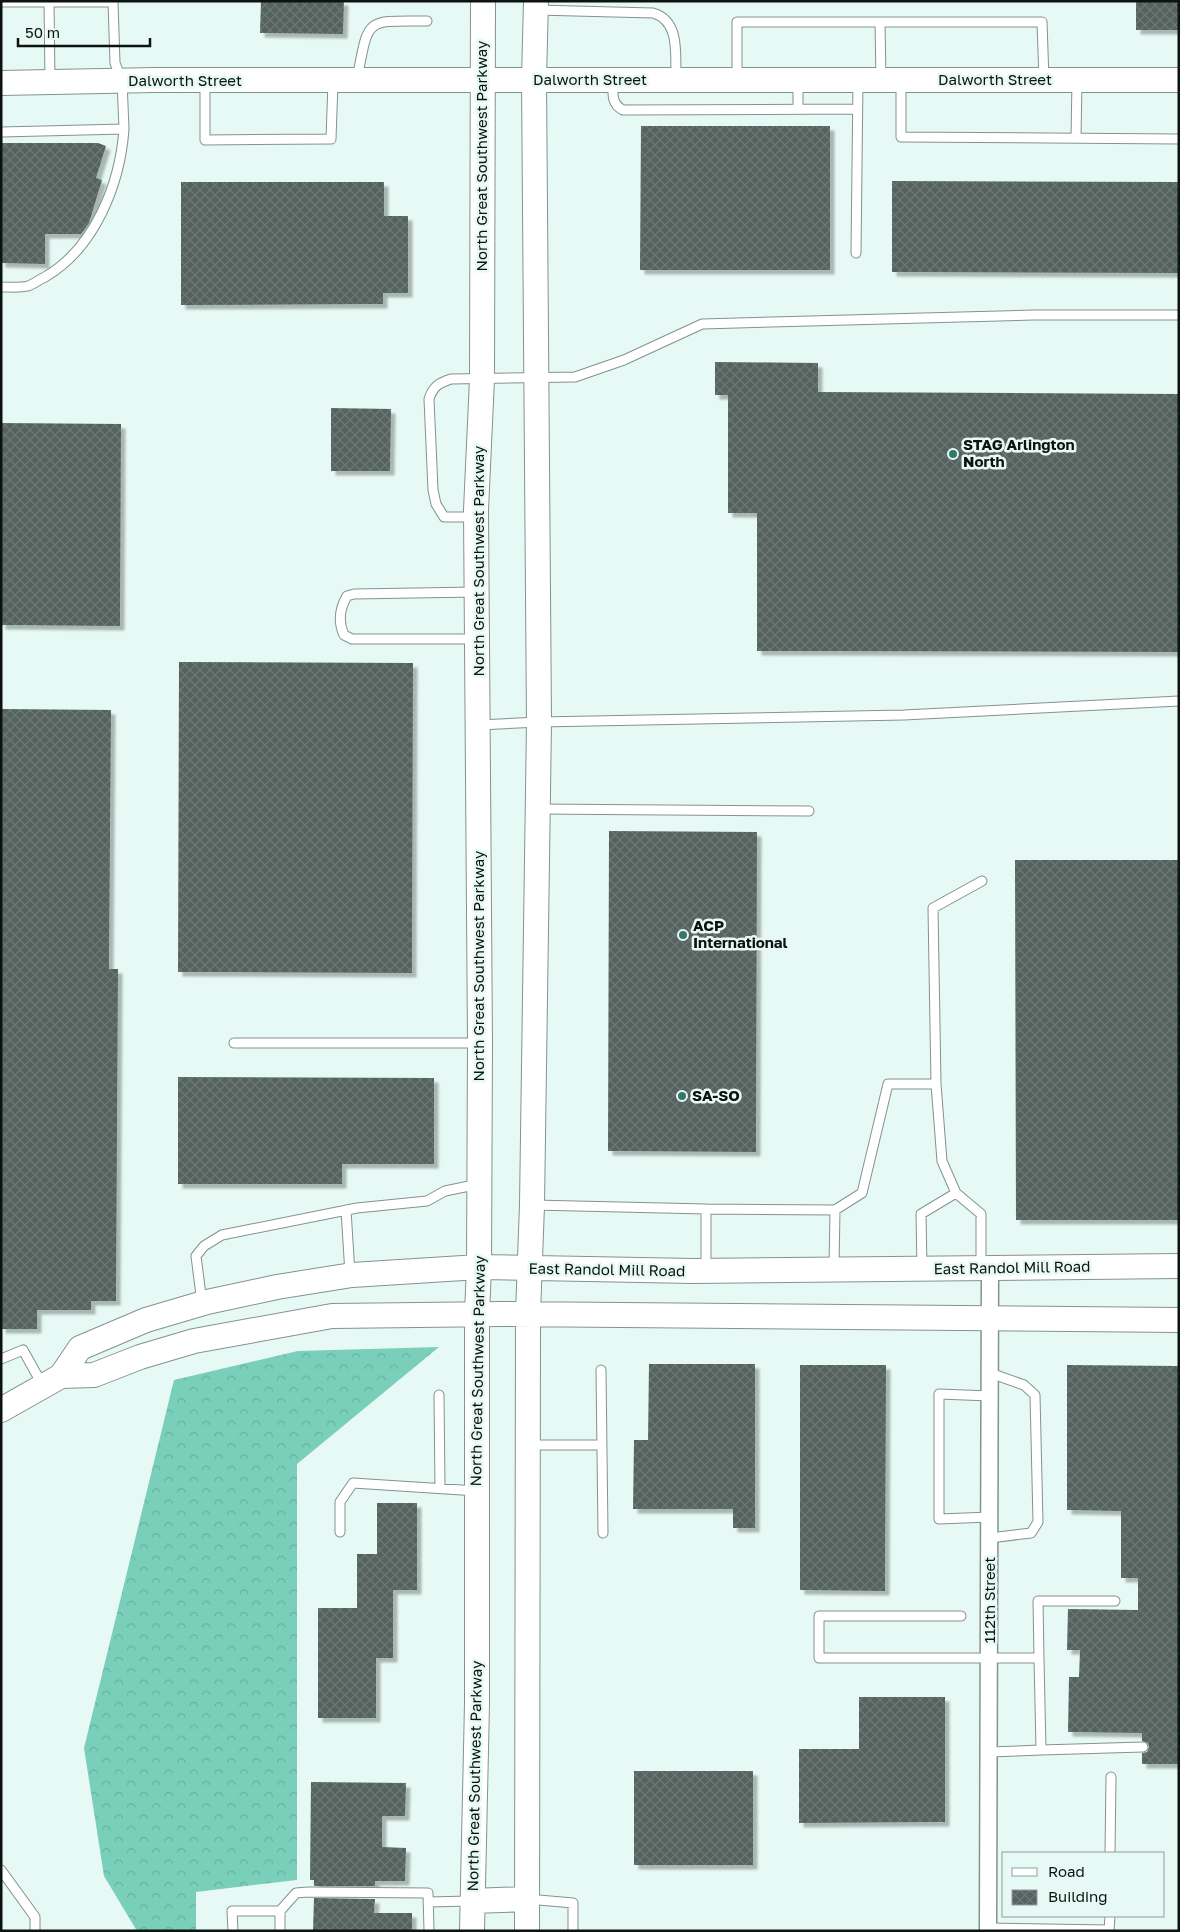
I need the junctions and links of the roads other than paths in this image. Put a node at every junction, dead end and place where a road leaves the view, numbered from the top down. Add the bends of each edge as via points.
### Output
1 (483, 1) edge
2 (1, 2) edge
3 (50, 2) edge
4 (536, 6) edge
5 (427, 21) dead end
6 (880, 22) junction
7 (482, 79) junction
8 (534, 79) junction
9 (205, 80) junction
10 (613, 80) junction
11 (676, 80) junction
12 (737, 80) junction
13 (798, 80) junction
14 (880, 80) junction
15 (1044, 80) junction
16 (1077, 80) junction
17 (1179, 80) edge
18 (122, 81) junction
19 (50, 82) junction
20 (344, 82) junction
21 (1, 83) edge
22 (798, 109) junction
23 (858, 109) junction
24 (124, 129) junction
25 (1, 132) edge
26 (1076, 138) junction
27 (1179, 139) edge
28 (856, 253) dead end
29 (1, 287) edge
30 (1179, 315) edge
31 (482, 379) junction
32 (535, 379) junction
33 (476, 517) junction
34 (477, 592) junction
35 (477, 639) junction
36 (1179, 701) edge
37 (539, 722) junction
38 (478, 725) junction
39 (538, 808) junction
40 (809, 811) dead end
41 (982, 881) dead end
42 (480, 1043) junction
43 (234, 1044) dead end
44 (936, 1084) junction
45 (479, 1184) junction
46 (956, 1193) junction
47 (532, 1205) junction
48 (706, 1209) junction
49 (346, 1210) junction
50 (835, 1210) junction
51 (1179, 1266) edge
52 (479, 1267) junction
53 (922, 1268) junction
54 (985, 1268) junction
55 (529, 1269) junction
56 (834, 1269) junction
57 (706, 1270) junction
58 (350, 1276) junction
59 (202, 1304) junction
60 (476, 1314) junction
61 (528, 1314) junction
62 (990, 1318) junction
63 (1179, 1320) edge
64 (1, 1359) edge
65 (601, 1370) dead end
66 (990, 1373) junction
67 (52, 1381) junction
68 (439, 1395) dead end
69 (990, 1396) junction
70 (1, 1410) edge
71 (528, 1445) junction
72 (602, 1445) junction
73 (440, 1488) junction
74 (477, 1491) junction
75 (990, 1517) junction
76 (340, 1532) dead end
77 (603, 1533) dead end
78 (990, 1538) junction
79 (1115, 1601) dead end
80 (961, 1616) dead end
81 (990, 1658) junction
82 (1039, 1658) junction
83 (1143, 1747) dead end
84 (1041, 1750) junction
85 (990, 1752) junction
86 (1111, 1777) dead end
87 (1110, 1852) edge
88 (1, 1870) edge
89 (527, 1899) junction
90 (428, 1902) junction
91 (472, 1902) junction
92 (280, 1911) junction
93 (1110, 1917) edge
94 (988, 1930) edge
95 (34, 1931) edge
96 (233, 1931) edge
97 (280, 1931) edge
98 (428, 1931) edge
99 (472, 1931) edge
100 (527, 1931) edge
101 (573, 1931) edge

1 - 7 main road, North Great Southwest Parkway
2 - 3 lane
3 - 18 lane via 113,2 115,63
3 - 19 lane
4 - 8 main road
4 - 11 lane via 662,15 671,24 674,36
5 - 20 lane via 387,21 374,25 366,34
6 - 12 lane via 737,22
6 - 14 lane
6 - 15 lane via 1042,22
7 - 8 main road, Dalworth Street
7 - 20 main road, Dalworth Street
7 - 31 main road, North Great Southwest Parkway
8 - 10 main road, Dalworth Street
8 - 32 main road
9 - 18 main road, Dalworth Street
9 - 20 main road, Dalworth Street
9 - 20 lane via 206,140 331,139
10 - 11 main road, Dalworth Street
10 - 22 lane via 614,101 622,110
11 - 12 main road, Dalworth Street
12 - 13 main road, Dalworth Street
13 - 14 main road, Dalworth Street
13 - 22 lane
14 - 15 main road, Dalworth Street
14 - 23 lane
14 - 26 lane via 901,137
15 - 16 main road, Dalworth Street
16 - 17 main road, Dalworth Street
16 - 26 lane
18 - 19 main road, Dalworth Street
18 - 24 lane
19 - 21 main road, Dalworth Street
22 - 23 lane
23 - 28 lane
24 - 25 lane
24 - 29 lane via 122,155 114,179 97,223 82,247 54,271 29,286
26 - 27 lane
30 - 32 lane via 1033,315 702,324 576,378
31 - 32 lane
31 - 33 main road, North Great Southwest Parkway
31 - 33 lane via 451,379 439,383 429,399 436,504 444,517
32 - 37 main road
33 - 34 main road, North Great Southwest Parkway
34 - 35 main road, North Great Southwest Parkway
34 - 35 lane via 354,594 348,596 340,607 344,635 352,639
35 - 38 main road, North Great Southwest Parkway
36 - 37 lane via 904,715
37 - 38 lane
37 - 39 main road
38 - 42 main road, North Great Southwest Parkway
39 - 40 lane
39 - 47 main road
41 - 44 lane via 933,908
42 - 43 lane
42 - 45 main road, North Great Southwest Parkway
44 - 46 lane via 942,1160
44 - 50 lane via 888,1084 862,1193
45 - 49 lane via 445,1191 427,1201
45 - 52 main road, North Great Southwest Parkway
46 - 53 lane via 921,1214
46 - 54 lane via 981,1214
47 - 48 lane
47 - 55 main road
48 - 50 lane
48 - 57 lane
49 - 58 lane
49 - 59 lane via 222,1235 204,1246 196,1256
50 - 56 lane
51 - 54 main road, East Randol Mill Road
52 - 55 main road, East Randol Mill Road
52 - 58 main road, East Randol Mill Road
52 - 60 main road, North Great Southwest Parkway
53 - 54 main road, East Randol Mill Road
53 - 56 main road, East Randol Mill Road
54 - 62 street, 112th Street
55 - 57 main road, East Randol Mill Road
55 - 61 main road
56 - 57 main road, East Randol Mill Road
58 - 59 main road, East Randol Mill Road via 277,1287
59 - 67 main road, East Randol Mill Road via 146,1320 80,1348
60 - 61 main road, East Randol Mill Road
60 - 67 main road, East Randol Mill Road via 332,1316 194,1341 140,1357 94,1376
60 - 74 main road, North Great Southwest Parkway
61 - 62 main road, East Randol Mill Road
61 - 71 main road
62 - 63 main road, East Randol Mill Road
62 - 66 street, 112th Street
64 - 67 lane via 23,1350
65 - 72 lane
66 - 69 street, 112th Street
66 - 78 lane via 1024,1385 1035,1395 1038,1522 1031,1534
67 - 70 main road, East Randol Mill Road
68 - 73 lane
69 - 75 street, 112th Street
69 - 75 lane via 939,1394 939,1519
71 - 72 lane
71 - 89 main road
72 - 77 lane
73 - 74 lane
73 - 76 lane via 353,1483 340,1502
74 - 91 main road, North Great Southwest Parkway via 477,1704
75 - 78 street, 112th Street
78 - 81 street, 112th Street
79 - 82 lane via 1038,1601
80 - 81 lane via 819,1616 819,1658
81 - 82 lane
81 - 85 street, 112th Street
82 - 84 lane
83 - 84 lane
84 - 85 lane
85 - 94 street, 112th Street
86 - 87 lane
88 - 95 lane via 35,1917
89 - 91 main road
89 - 100 main road
89 - 101 lane via 574,1903
90 - 91 lane
90 - 92 lane via 428,1893 302,1892 296,1893
90 - 98 lane
91 - 99 main road, North Great Southwest Parkway
92 - 96 lane via 232,1912
92 - 97 lane
93 - 94 lane via 1109,1930

